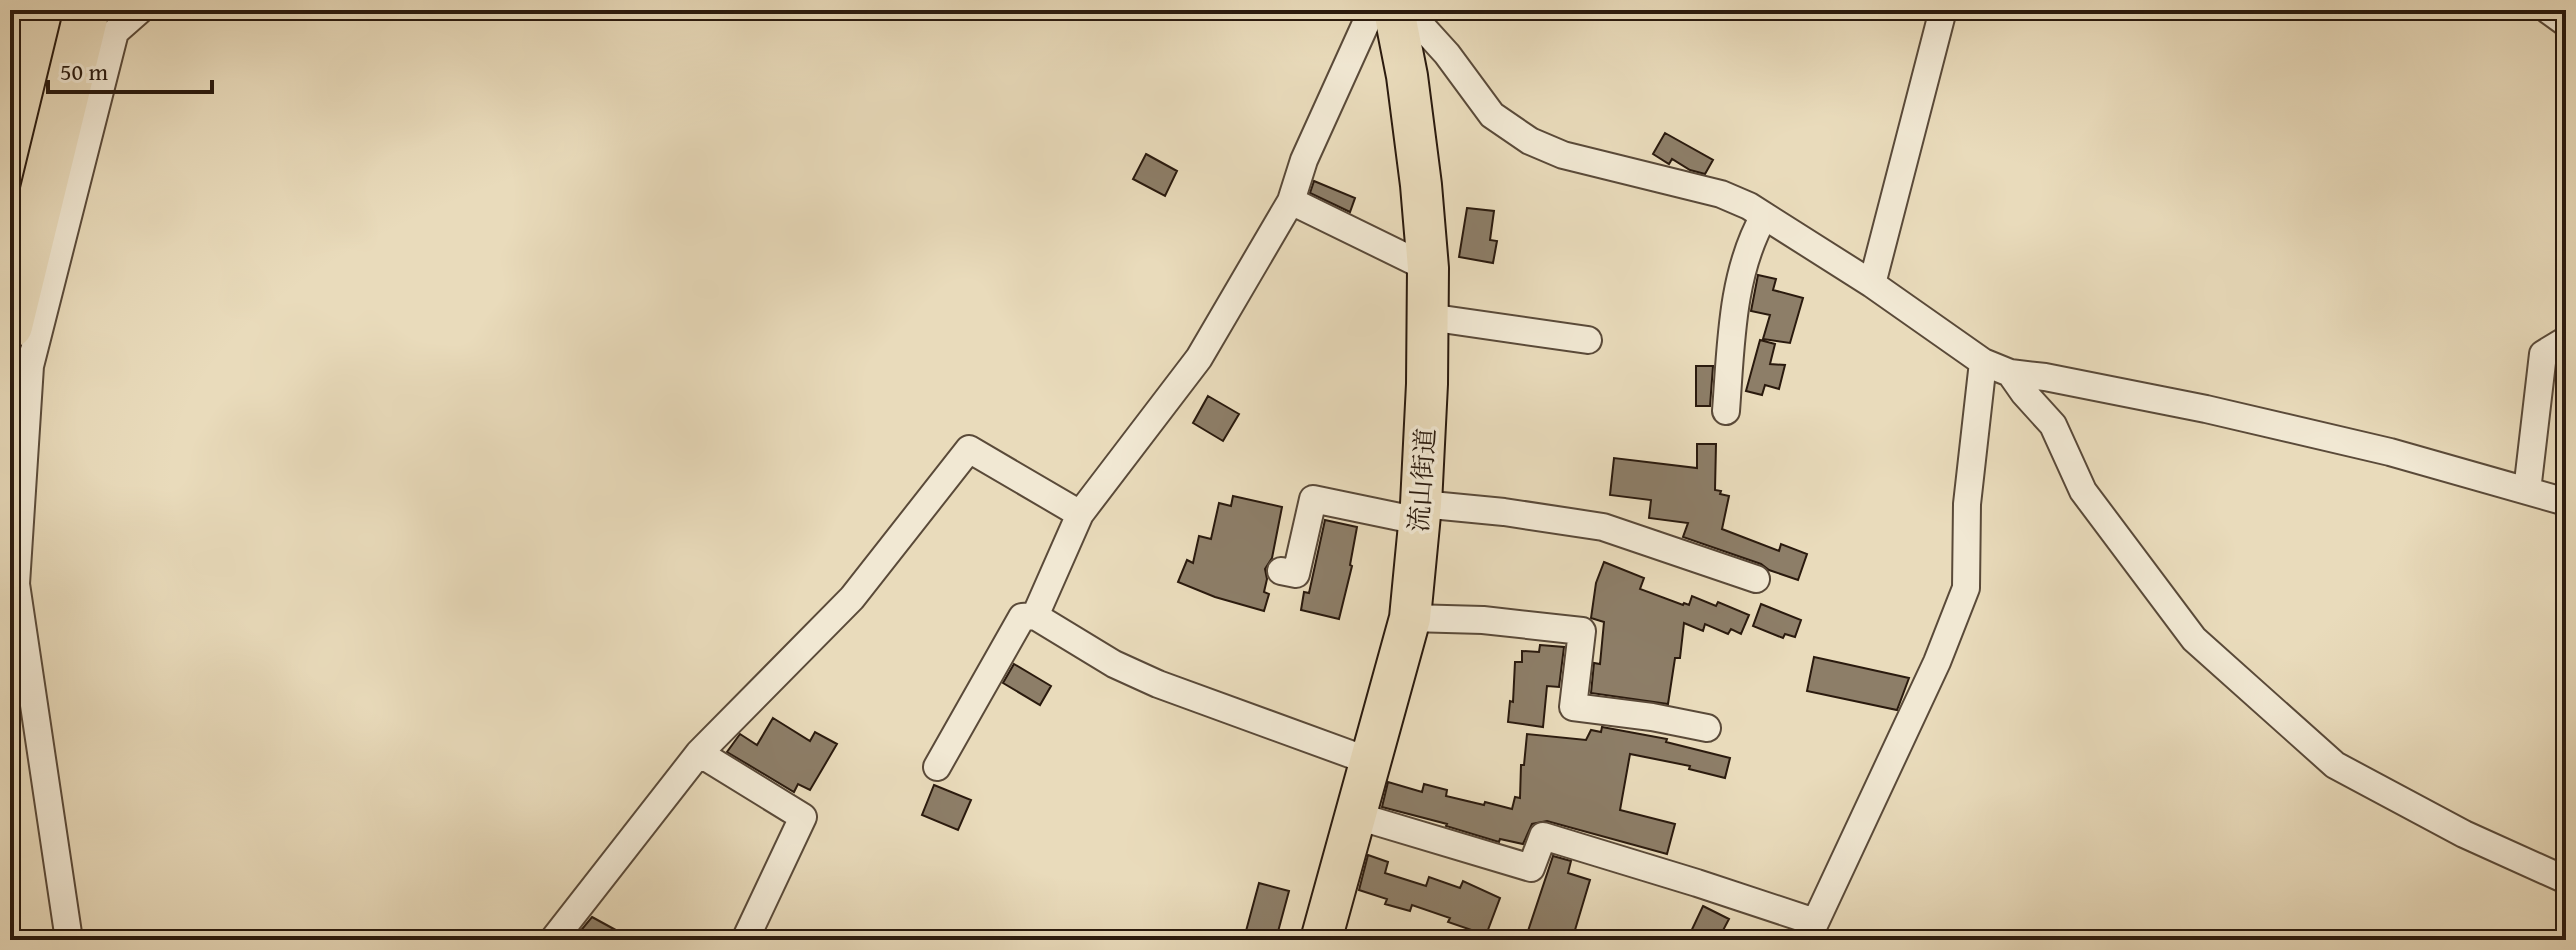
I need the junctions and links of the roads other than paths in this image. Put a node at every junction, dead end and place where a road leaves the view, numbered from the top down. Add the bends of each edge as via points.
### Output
1 (60, 10) edge
2 (87, 10) edge
3 (140, 10) edge
4 (1372, 10) edge
5 (1394, 10) edge
6 (1407, 10) edge
7 (1943, 10) edge
8 (2548, 10) edge
9 (2566, 23) edge
10 (1291, 201) junction
11 (10, 210) edge
12 (1764, 216) junction
13 (1428, 268) junction
14 (1872, 284) junction
15 (1428, 317) junction
16 (10, 326) edge
17 (1588, 340) dead end
18 (2566, 340) edge
19 (1983, 362) junction
20 (2010, 373) junction
21 (1726, 411) dead end
22 (2527, 491) junction
23 (2566, 502) edge
24 (1420, 513) junction
25 (1080, 514) junction
26 (1281, 571) dead end
27 (1756, 579) dead end
28 (1035, 616) junction
29 (1410, 618) junction
30 (1707, 728) dead end
31 (699, 753) junction
32 (1372, 762) junction
33 (937, 767) dead end
34 (1357, 816) junction
35 (2566, 880) edge
36 (1811, 931) edge
37 (69, 940) edge
38 (553, 940) edge
39 (745, 940) edge
40 (1321, 940) edge

1 - 11 highway
2 - 16 highway
3 - 37 street via 115,32 30,366 16,584
4 - 10 street via 1304,160
5 - 13 main road, 流山街道 via 1407,76
6 - 12 street via 1492,115 1530,141 1563,155 1721,194
7 - 14 street
8 - 9 street
10 - 13 street
10 - 25 street via 1199,358
12 - 14 street
12 - 21 street via 1753,236 1734,314
13 - 15 main road, 流山街道
14 - 19 street
15 - 17 street
15 - 24 main road, 流山街道
18 - 22 street via 2543,354
19 - 20 street
19 - 36 street via 1967,504 1966,588
20 - 22 street via 2206,409
20 - 35 street via 2053,425 2083,491 2194,639 2335,765 2464,834
22 - 23 street
24 - 26 street via 1313,499 1296,574
24 - 27 street via 1504,512 1603,527
24 - 29 main road, 流山街道
25 - 28 street
25 - 31 street via 969,449 852,598
28 - 32 street via 1158,684
28 - 33 street via 1022,617
29 - 30 street via 1582,631 1573,707
29 - 32 main road, 流山街道
31 - 38 street
31 - 39 street via 803,817
32 - 34 main road, 流山街道
34 - 36 street via 1531,868 1543,836
34 - 40 main road, 流山街道

